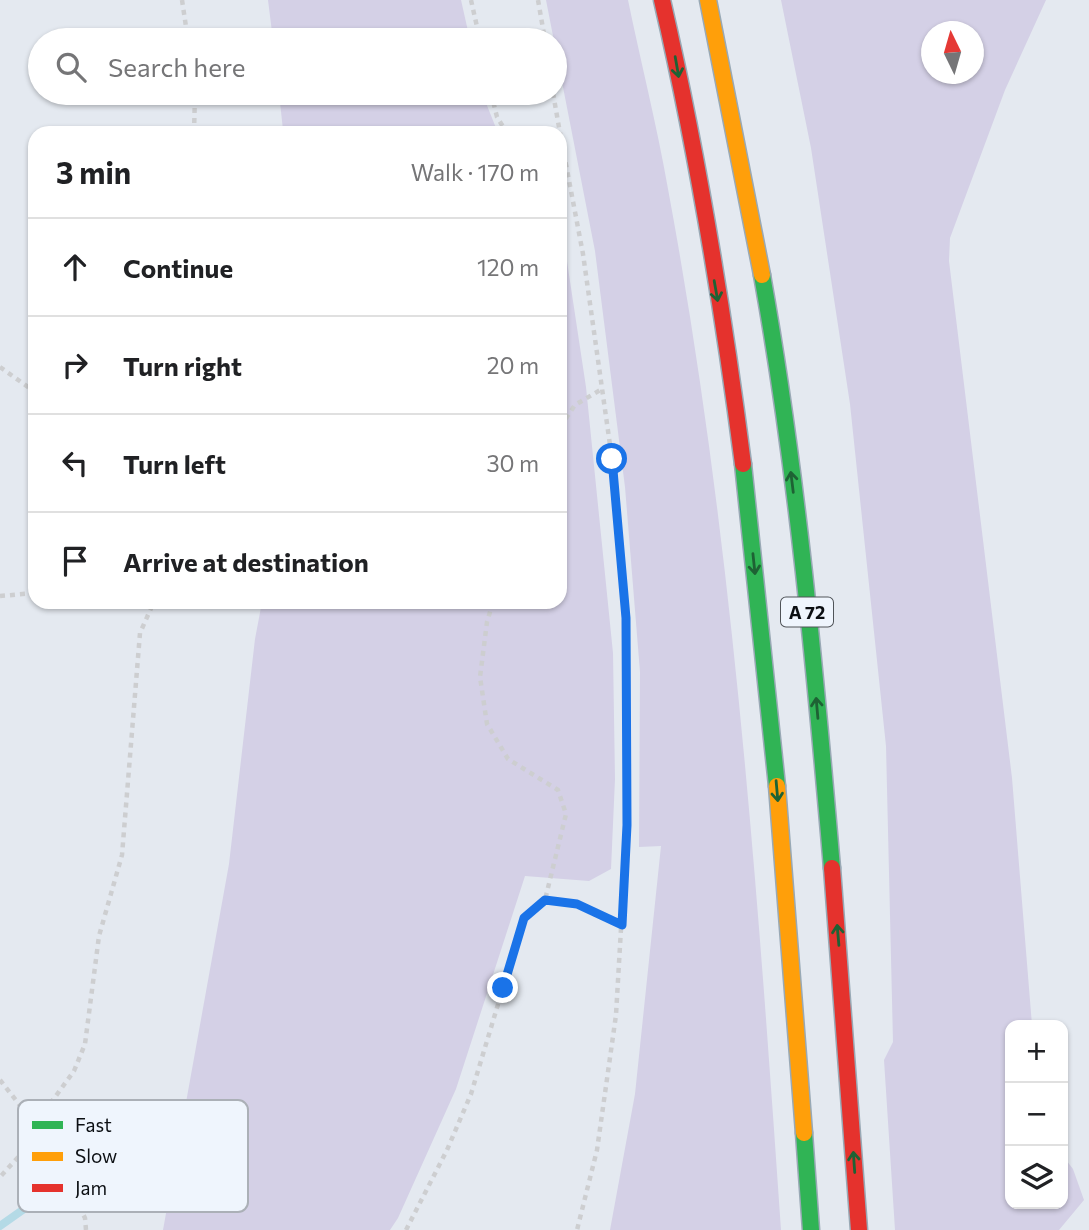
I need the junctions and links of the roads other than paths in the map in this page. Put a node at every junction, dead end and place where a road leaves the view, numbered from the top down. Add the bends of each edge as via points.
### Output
1 (662, 0) edge
2 (708, 0) edge
3 (811, 1230) edge
4 (859, 1230) edge

1 -> 3 highway, A 72 via 733,387 752,543 790,933
4 -> 2 highway, A 72 via 836,919 800,546 756,246

